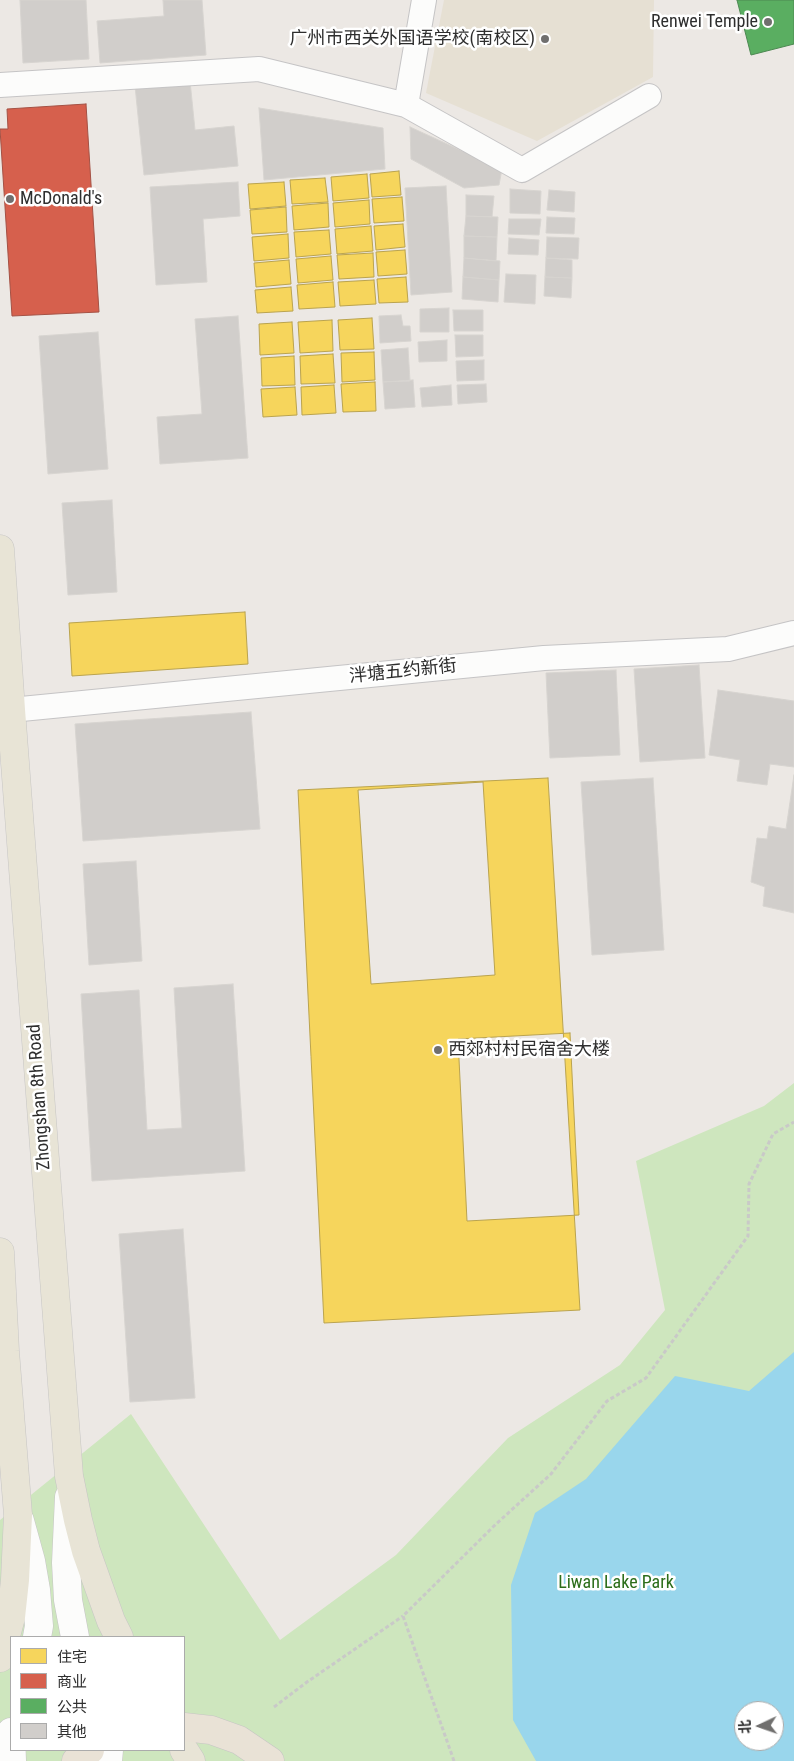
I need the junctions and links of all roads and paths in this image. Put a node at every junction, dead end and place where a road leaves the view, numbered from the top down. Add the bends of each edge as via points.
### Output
1 (424, 0) edge
2 (0, 86) edge
3 (648, 96) dead end
4 (406, 106) junction
5 (0, 549) edge
6 (794, 633) edge
7 (11, 710) junction
8 (794, 1122) edge
9 (0, 1252) edge
10 (3, 1351) edge
11 (70, 1476) junction
12 (18, 1515) junction
13 (403, 1616) junction
14 (37, 1636) edge
15 (75, 1636) edge
16 (118, 1636) edge
17 (0, 1658) edge
18 (274, 1707) dead end
19 (185, 1727) edge
20 (89, 1751) edge
21 (76, 1761) edge
22 (270, 1761) edge
23 (454, 1761) edge

1 - 4 street
2 - 4 street via 259,69
3 - 4 street via 522,170
5 - 7 main road, Zhongshan 8th Road
6 - 7 street, 泮塘五约新街 via 728,649 544,658
7 - 11 main road, Zhongshan 8th Road
8 - 13 path via 773,1134 749,1184 748,1236 646,1378 607,1401 552,1474
9 - 10 main road
10 - 12 main road
11 - 15 street via 66,1563
11 - 16 main road, Zhongshan 8th Road via 86,1551
12 - 14 street via 36,1590
12 - 17 main road via 11,1617
13 - 18 path
13 - 23 path
19 - 22 highway via 211,1730 239,1740
20 - 21 highway

